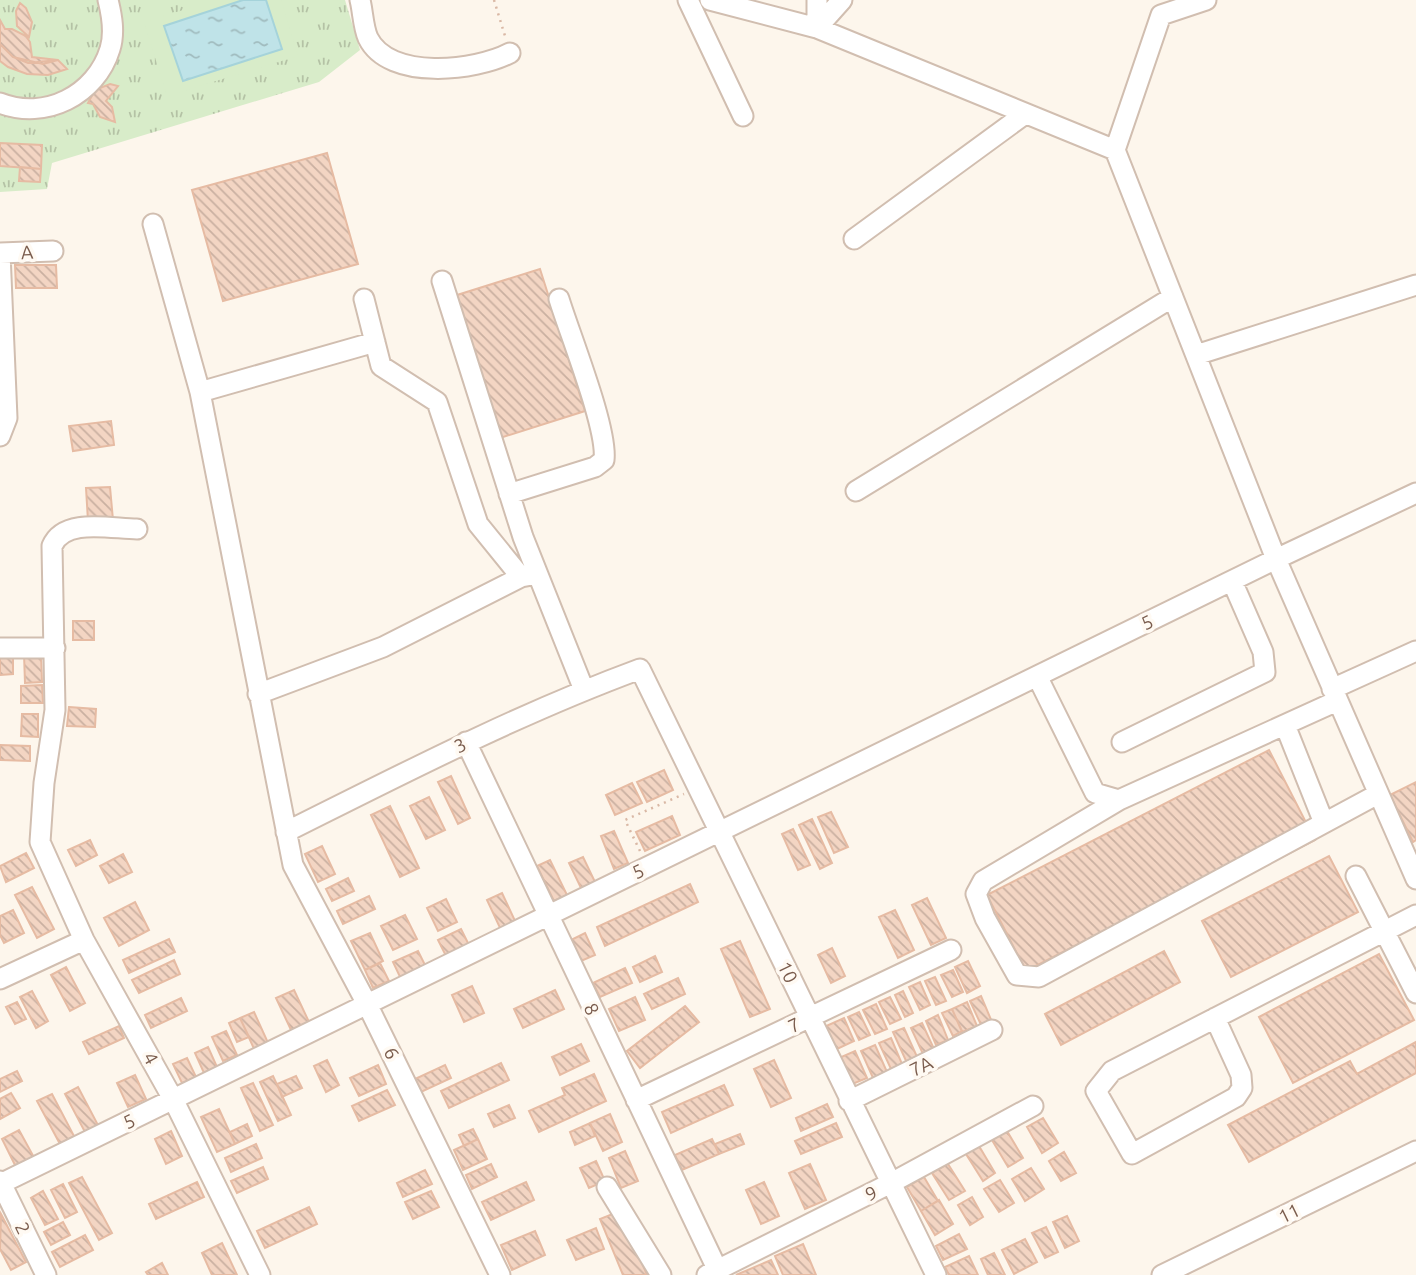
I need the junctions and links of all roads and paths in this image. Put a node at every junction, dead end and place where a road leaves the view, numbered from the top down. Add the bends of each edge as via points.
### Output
1 (108, 0) edge
2 (360, 0) edge
3 (494, 0) edge
4 (688, 0) edge
5 (712, 0) edge
6 (817, 0) edge
7 (842, 0) edge
8 (1206, 0) edge
9 (817, 27) junction
10 (510, 53) joint
11 (0, 103) edge
12 (1025, 114) junction
13 (743, 116) dead end
14 (1115, 150) junction
15 (153, 224) dead end
16 (854, 239) dead end
17 (53, 251) dead end
18 (0, 253) edge
19 (442, 281) dead end
20 (1416, 285) edge
21 (1173, 297) junction
22 (364, 299) dead end
23 (559, 299) dead end
24 (375, 342) junction
25 (1196, 355) junction
26 (201, 392) junction
27 (3, 427) edge
28 (856, 491) dead end
29 (1416, 493) edge
30 (509, 495) junction
31 (137, 529) dead end
32 (1276, 559) junction
33 (529, 575) junction
34 (1232, 581) junction
35 (0, 648) edge
36 (55, 648) junction
37 (1416, 651) edge
38 (640, 669) joint
39 (1037, 676) junction
40 (584, 690) junction
41 (258, 694) junction
42 (1335, 695) junction
43 (1284, 725) junction
44 (466, 742) junction
45 (1122, 742) dead end
46 (698, 788) junction
47 (1378, 794) junction
48 (1119, 800) junction
49 (1324, 823) junction
50 (286, 832) junction
51 (719, 832) junction
52 (648, 866) junction
53 (1356, 876) dead end
54 (1416, 879) edge
55 (1416, 915) edge
56 (547, 916) junction
57 (1386, 930) junction
58 (84, 940) junction
59 (951, 950) dead end
60 (0, 979) edge
61 (1416, 993) edge
62 (368, 1004) junction
63 (810, 1017) junction
64 (1215, 1018) junction
65 (992, 1030) dead end
66 (173, 1099) junction
67 (636, 1100) junction
68 (849, 1101) junction
69 (1033, 1106) dead end
70 (1413, 1159) edge
71 (1, 1183) edge
72 (891, 1184) junction
73 (607, 1187) dead end
74 (715, 1273) edge
75 (46, 1275) edge
76 (260, 1275) edge
77 (500, 1275) edge
78 (661, 1275) edge
79 (936, 1275) edge
80 (1162, 1275) edge

1 - 11 street via 113,22 110,48 100,71 83,90 61,104 36,110
2 - 10 street via 368,38 382,54 418,68 438,70 493,62
3 - 10 path
4 - 13 street
5 - 9 street
6 - 9 street
7 - 9 street
8 - 14 street via 1161,15
9 - 12 street
12 - 14 street
12 - 16 street
14 - 21 street
15 - 26 street, 6
17 - 18 street, A
18 - 27 street
19 - 30 street
20 - 25 street
21 - 25 street
21 - 28 street
22 - 24 street
23 - 30 street via 603,438 604,460
24 - 26 street
24 - 33 street via 381,366 437,402 478,524
25 - 32 street
26 - 41 street, 6
29 - 32 street, 5
30 - 33 street
31 - 36 street via 71,528 56,537 52,545
32 - 34 street, 5
32 - 42 street
33 - 40 street
33 - 41 street via 383,647
34 - 39 street, 5
34 - 45 street via 1262,652 1265,671
35 - 36 street
36 - 58 street, 4 via 55,710 40,842
37 - 42 street
38 - 40 street, 3
38 - 46 street, 10
39 - 48 street via 1095,793
39 - 51 street, 5
40 - 44 street, 3
41 - 50 street, 6
42 - 43 street
42 - 47 street
43 - 48 street
43 - 49 street
44 - 50 street, 3
44 - 56 street, 8
46 - 51 street, 10
46 - 52 path via 625,820
47 - 49 street
47 - 54 street
48 - 49 street via 983,881 976,894 1017,975 1039,977
50 - 62 street, 6 via 293,865
51 - 52 street, 5
51 - 63 street, 10
52 - 56 street, 5
53 - 57 street
55 - 57 street
56 - 62 street, 5
56 - 67 street, 8
57 - 61 street
57 - 64 street
58 - 60 street
58 - 66 street, 4
59 - 63 street, 7
62 - 66 street, 5
62 - 77 street, 6
63 - 67 street, 7
63 - 68 street, 10
64 - 64 street via 1241,1075 1242,1088 1236,1097 1132,1154 1096,1091 1112,1071
65 - 68 street, 7A
66 - 71 street, 5
66 - 76 street, 4
67 - 74 street, 8
68 - 72 street, 10
69 - 72 street, 9
70 - 80 street, 11
71 - 75 street, 2
72 - 74 street, 9
72 - 79 street, 10
73 - 78 street

